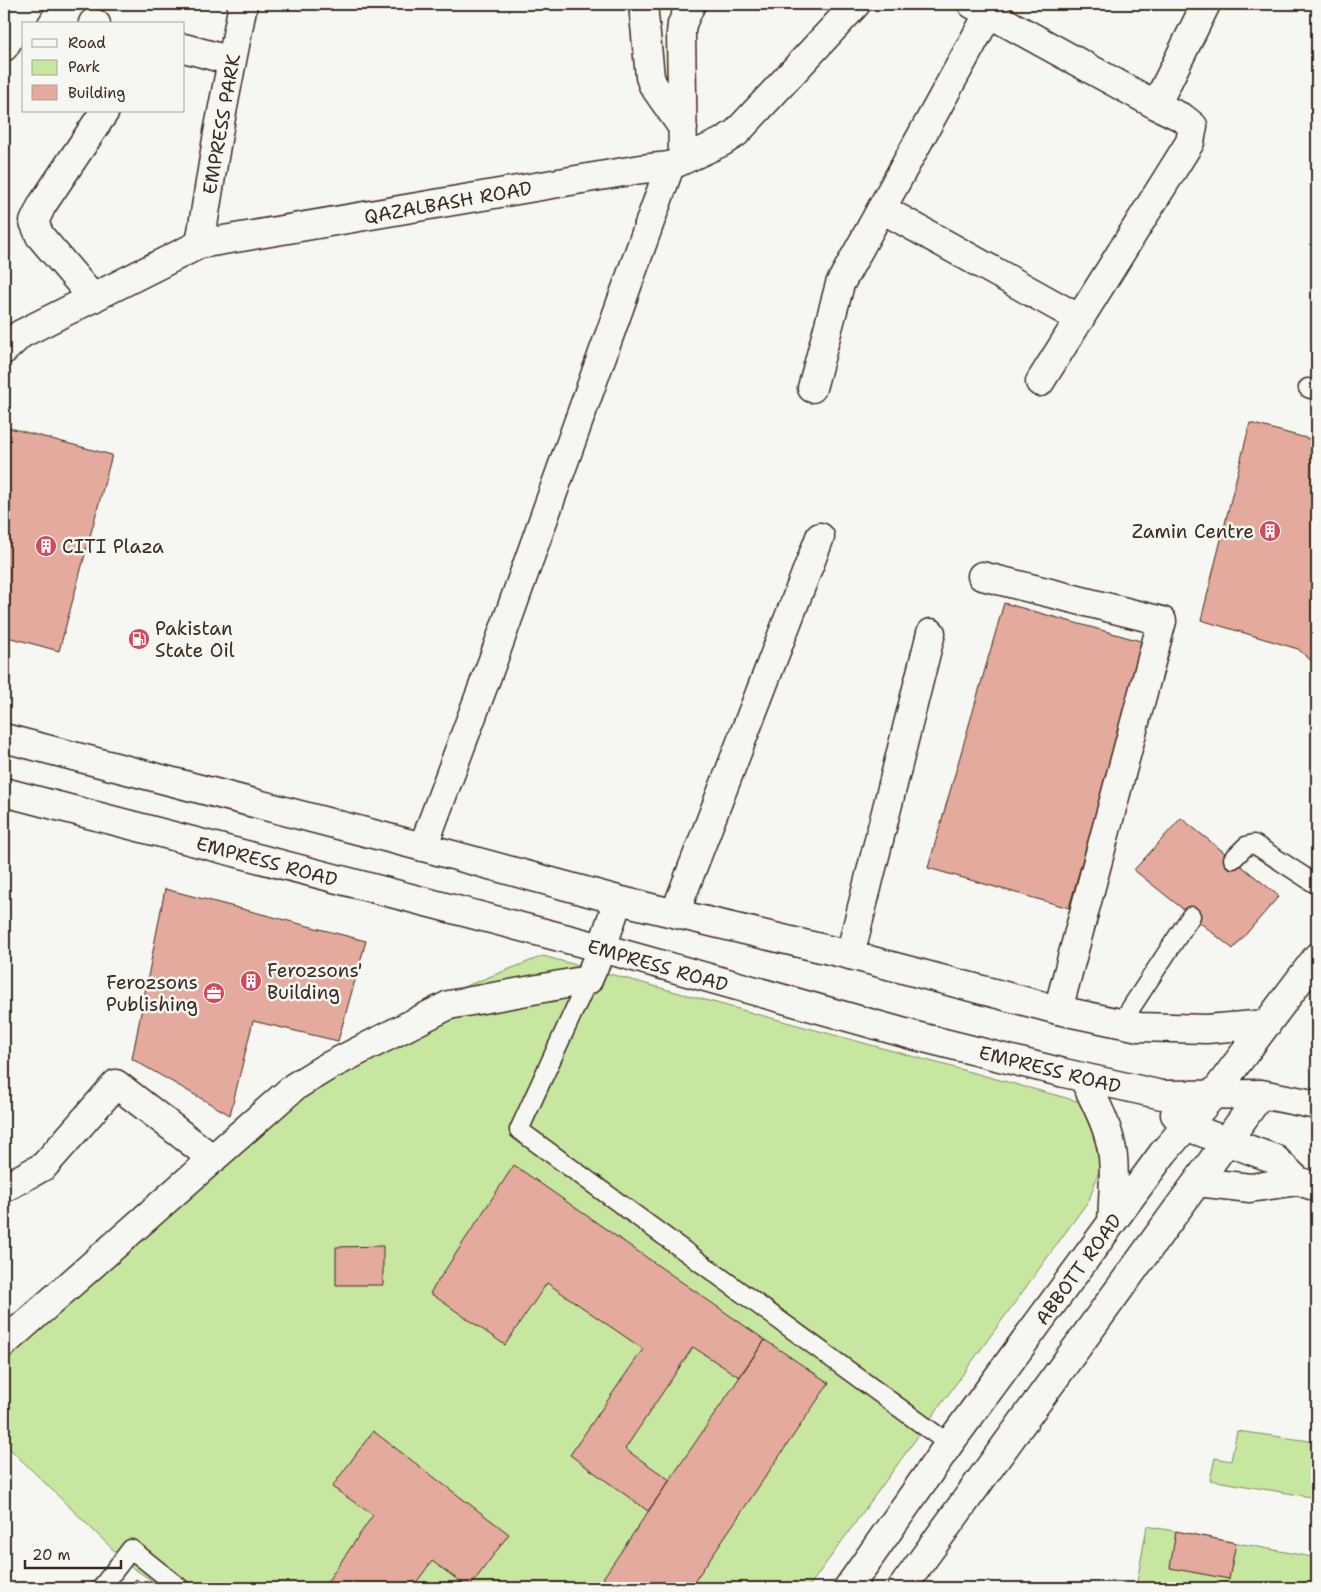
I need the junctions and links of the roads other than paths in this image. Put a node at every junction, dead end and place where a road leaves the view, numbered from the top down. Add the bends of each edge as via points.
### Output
1 (30, 4) edge
2 (244, 4) edge
3 (643, 4) edge
4 (690, 4) edge
5 (856, 4) edge
6 (1206, 4) edge
7 (981, 8) edge
8 (4, 47) edge
9 (185, 48) edge
10 (232, 61) junction
11 (1156, 106) junction
12 (104, 112) edge
13 (682, 128) junction
14 (676, 163) junction
15 (882, 210) junction
16 (200, 244) junction
17 (93, 298) junction
18 (1080, 319) junction
19 (4, 350) edge
20 (1040, 382) dead end
21 (812, 388) dead end
22 (820, 537) dead end
23 (982, 576) dead end
24 (931, 633) dead end
25 (4, 738) edge
26 (4, 792) edge
27 (423, 847) junction
28 (1233, 859) dead end
29 (1317, 886) edge
30 (618, 900) junction
31 (675, 913) junction
32 (1192, 916) dead end
33 (602, 948) junction
34 (850, 955) junction
35 (1317, 957) edge
36 (588, 980) junction
37 (1058, 1010) junction
38 (1121, 1023) junction
39 (1267, 1024) junction
40 (1082, 1077) junction
41 (1213, 1094) junction
42 (1261, 1094) junction
43 (1162, 1095) junction
44 (1317, 1105) edge
45 (1185, 1126) junction
46 (1227, 1141) junction
47 (213, 1159) junction
48 (1197, 1182) junction
49 (1308, 1184) edge
50 (4, 1188) edge
51 (1112, 1222) junction
52 (4, 1343) edge
53 (949, 1444) junction
54 (101, 1588) edge
55 (180, 1588) edge
56 (848, 1588) edge
57 (902, 1588) edge

1 - 8 street
2 - 10 street, EMPRESS PARK
3 - 13 street via 650,77
4 - 13 street via 681,33
5 - 14 street, QAZALBASH ROAD via 736,133
6 - 11 street
7 - 11 street
7 - 15 street
9 - 10 street
10 - 16 street, EMPRESS PARK
11 - 18 street via 1193,126 1190,142
12 - 17 street via 34,222 40,236
13 - 14 street
14 - 16 street, QAZALBASH ROAD
14 - 27 street
15 - 18 street
15 - 21 street via 840,284
16 - 17 street, QAZALBASH ROAD
17 - 19 street, QAZALBASH ROAD via 21,334
18 - 20 street
22 - 31 street
23 - 37 street via 1162,621
24 - 34 street
25 - 27 street
26 - 33 street, EMPRESS ROAD
27 - 30 street
28 - 29 lane via 1246,846 1254,844
30 - 31 street
30 - 33 street
31 - 34 street
32 - 38 lane
33 - 36 street
33 - 40 street, EMPRESS ROAD via 912,1035
34 - 37 street
35 - 39 street, ABBOTT ROAD
36 - 47 street via 449,1005 294,1087
36 - 53 lane via 519,1130
37 - 38 street
38 - 39 street via 1176,1029
39 - 41 street, ABBOTT ROAD
40 - 43 street, EMPRESS ROAD
40 - 51 street via 1100,1112 1113,1156
41 - 42 street, EMPRESS ROAD
41 - 43 street, EMPRESS ROAD
41 - 45 street, ABBOTT ROAD
42 - 44 street, EMPRESS ROAD
42 - 46 street
43 - 45 street
45 - 46 street
45 - 51 street, ABBOTT ROAD
46 - 48 street
46 - 49 street via 1276,1159
47 - 50 street via 116,1084 44,1166
47 - 52 street
48 - 49 street via 1250,1188
48 - 57 street
51 - 53 street, ABBOTT ROAD
53 - 56 street, ABBOTT ROAD
54 - 55 lane via 131,1549

